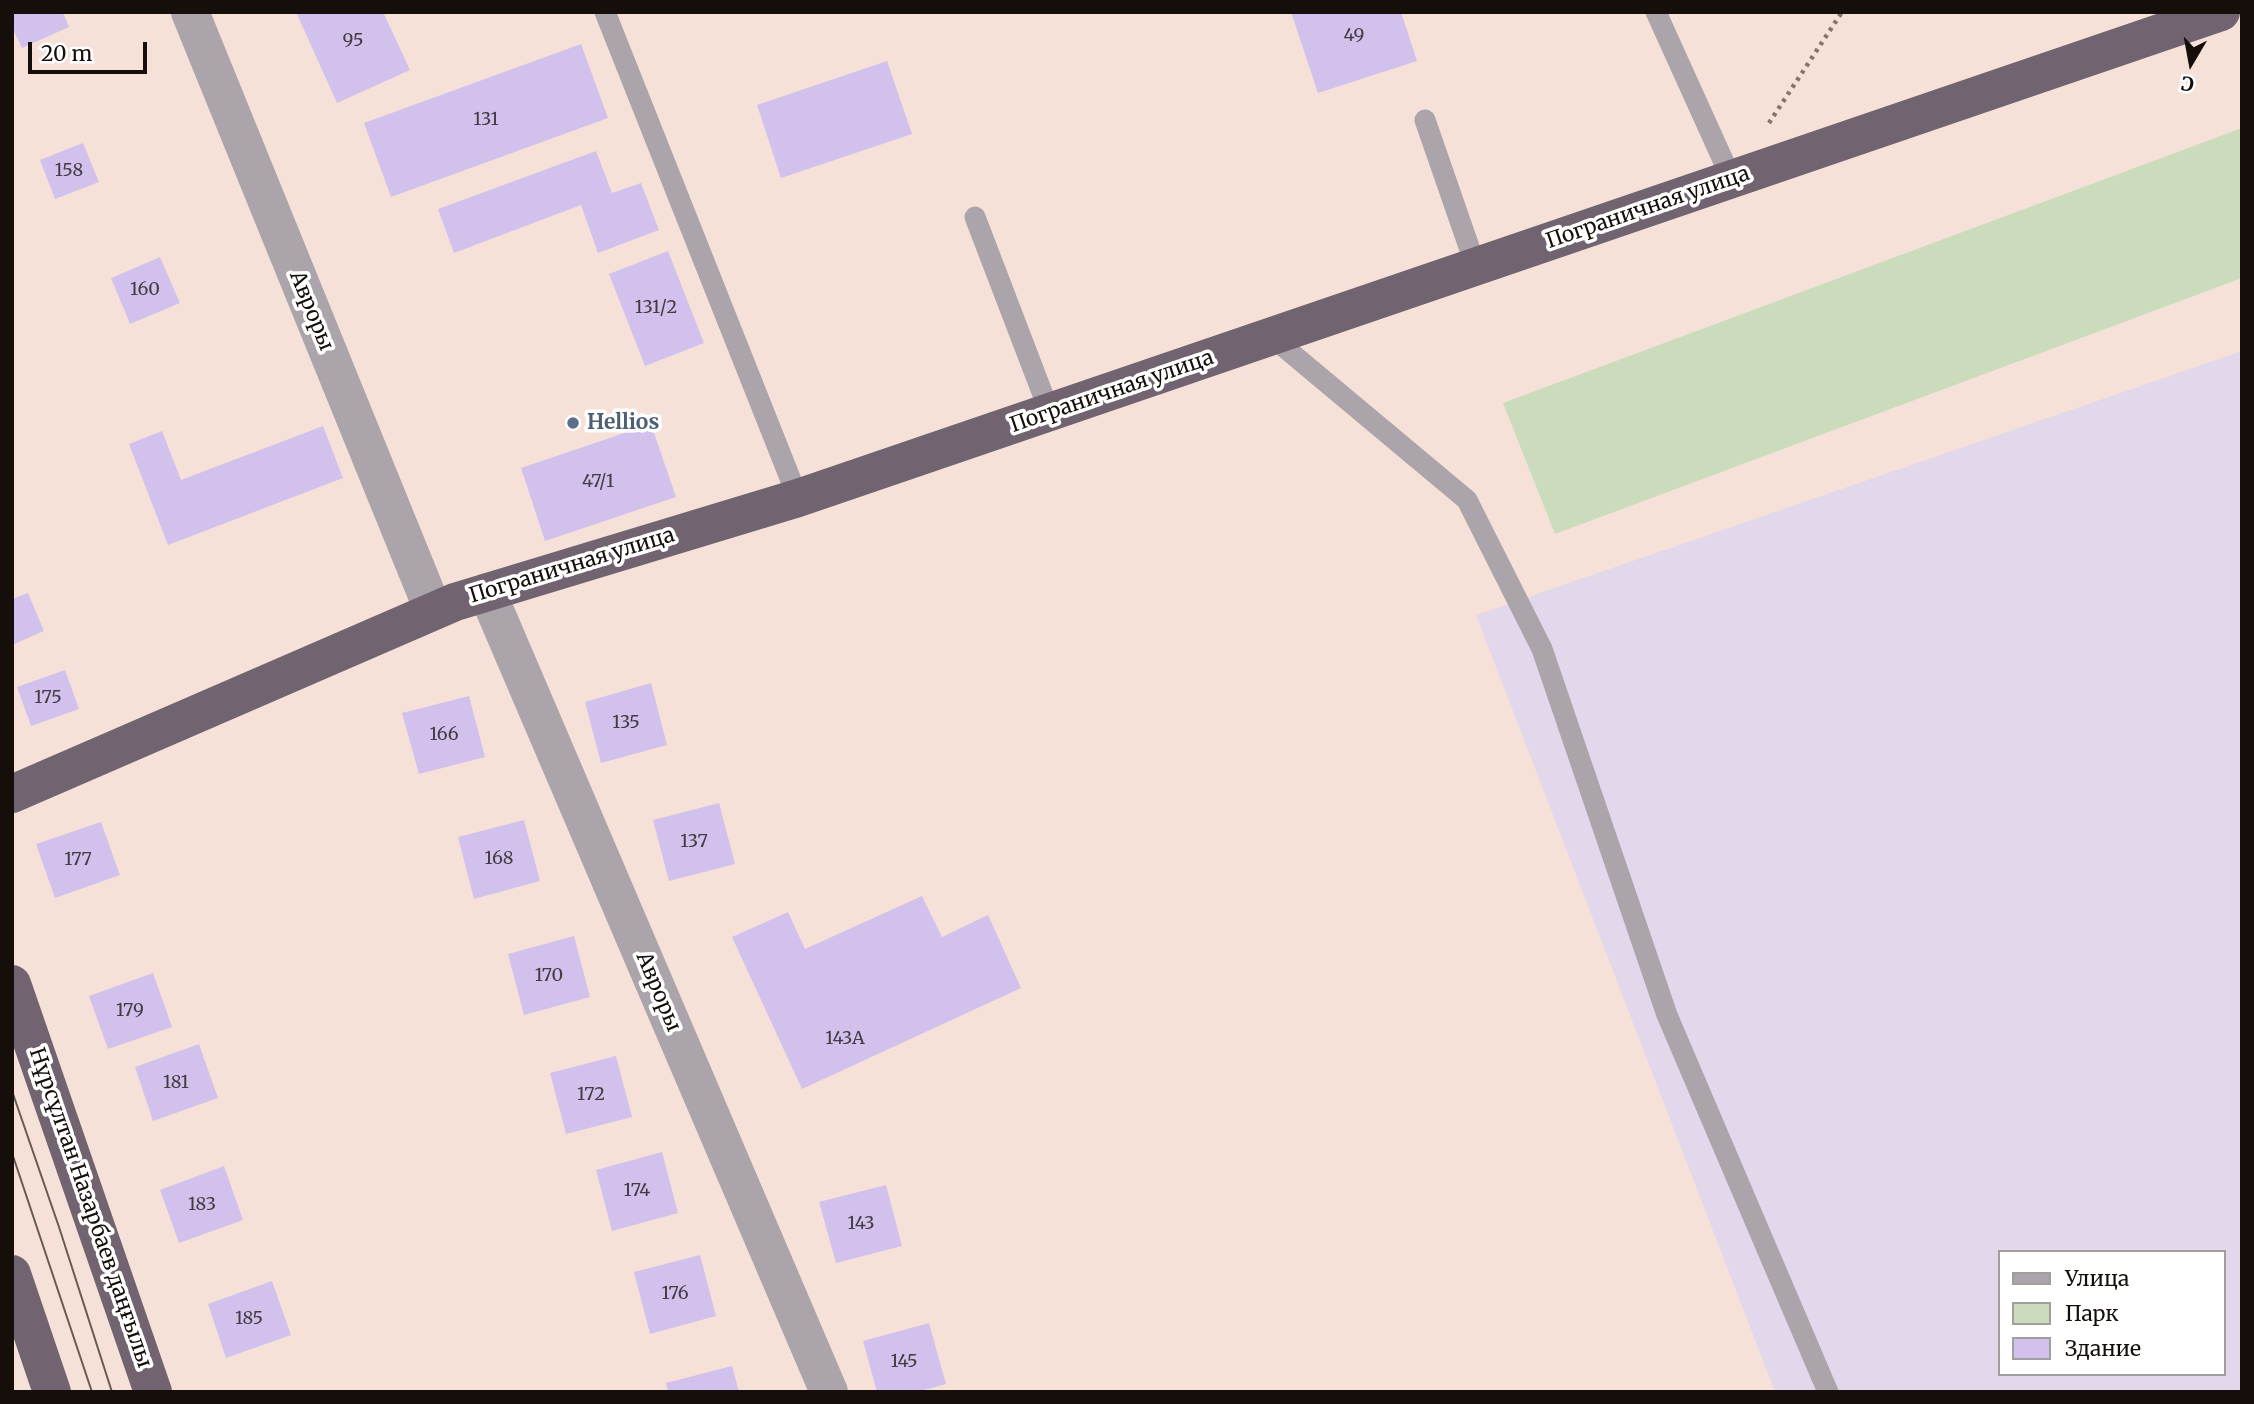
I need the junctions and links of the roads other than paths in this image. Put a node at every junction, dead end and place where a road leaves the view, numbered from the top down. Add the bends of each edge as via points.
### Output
1 (190, 12) edge
2 (605, 12) edge
3 (1656, 12) edge
4 (2221, 12) edge
5 (1425, 120) dead end
6 (1732, 180) junction
7 (975, 218) dead end
8 (1476, 267) junction
9 (1272, 337) junction
10 (1050, 413) junction
11 (798, 498) junction
12 (487, 592) junction
13 (432, 610) junction
14 (12, 794) edge
15 (12, 984) edge
16 (12, 1274) edge
17 (52, 1392) edge
18 (153, 1392) edge
19 (829, 1392) edge
20 (1828, 1392) edge

1 - 13 street, Авроры
2 - 11 lane
3 - 6 lane
4 - 6 highway, Пограничная улица
5 - 8 lane
6 - 8 highway, Пограничная улица
7 - 10 lane
8 - 9 highway, Пограничная улица
9 - 10 highway, Пограничная улица
9 - 20 lane via 1467,500 1542,649 1667,1015
10 - 11 highway, Пограничная улица
11 - 12 highway, Пограничная улица
12 - 13 highway, Пограничная улица
12 - 19 street, Авроры
13 - 14 highway, Пограничная улица
15 - 18 highway, Нұрсұлтан Назарбаев даңғылы
16 - 17 highway

